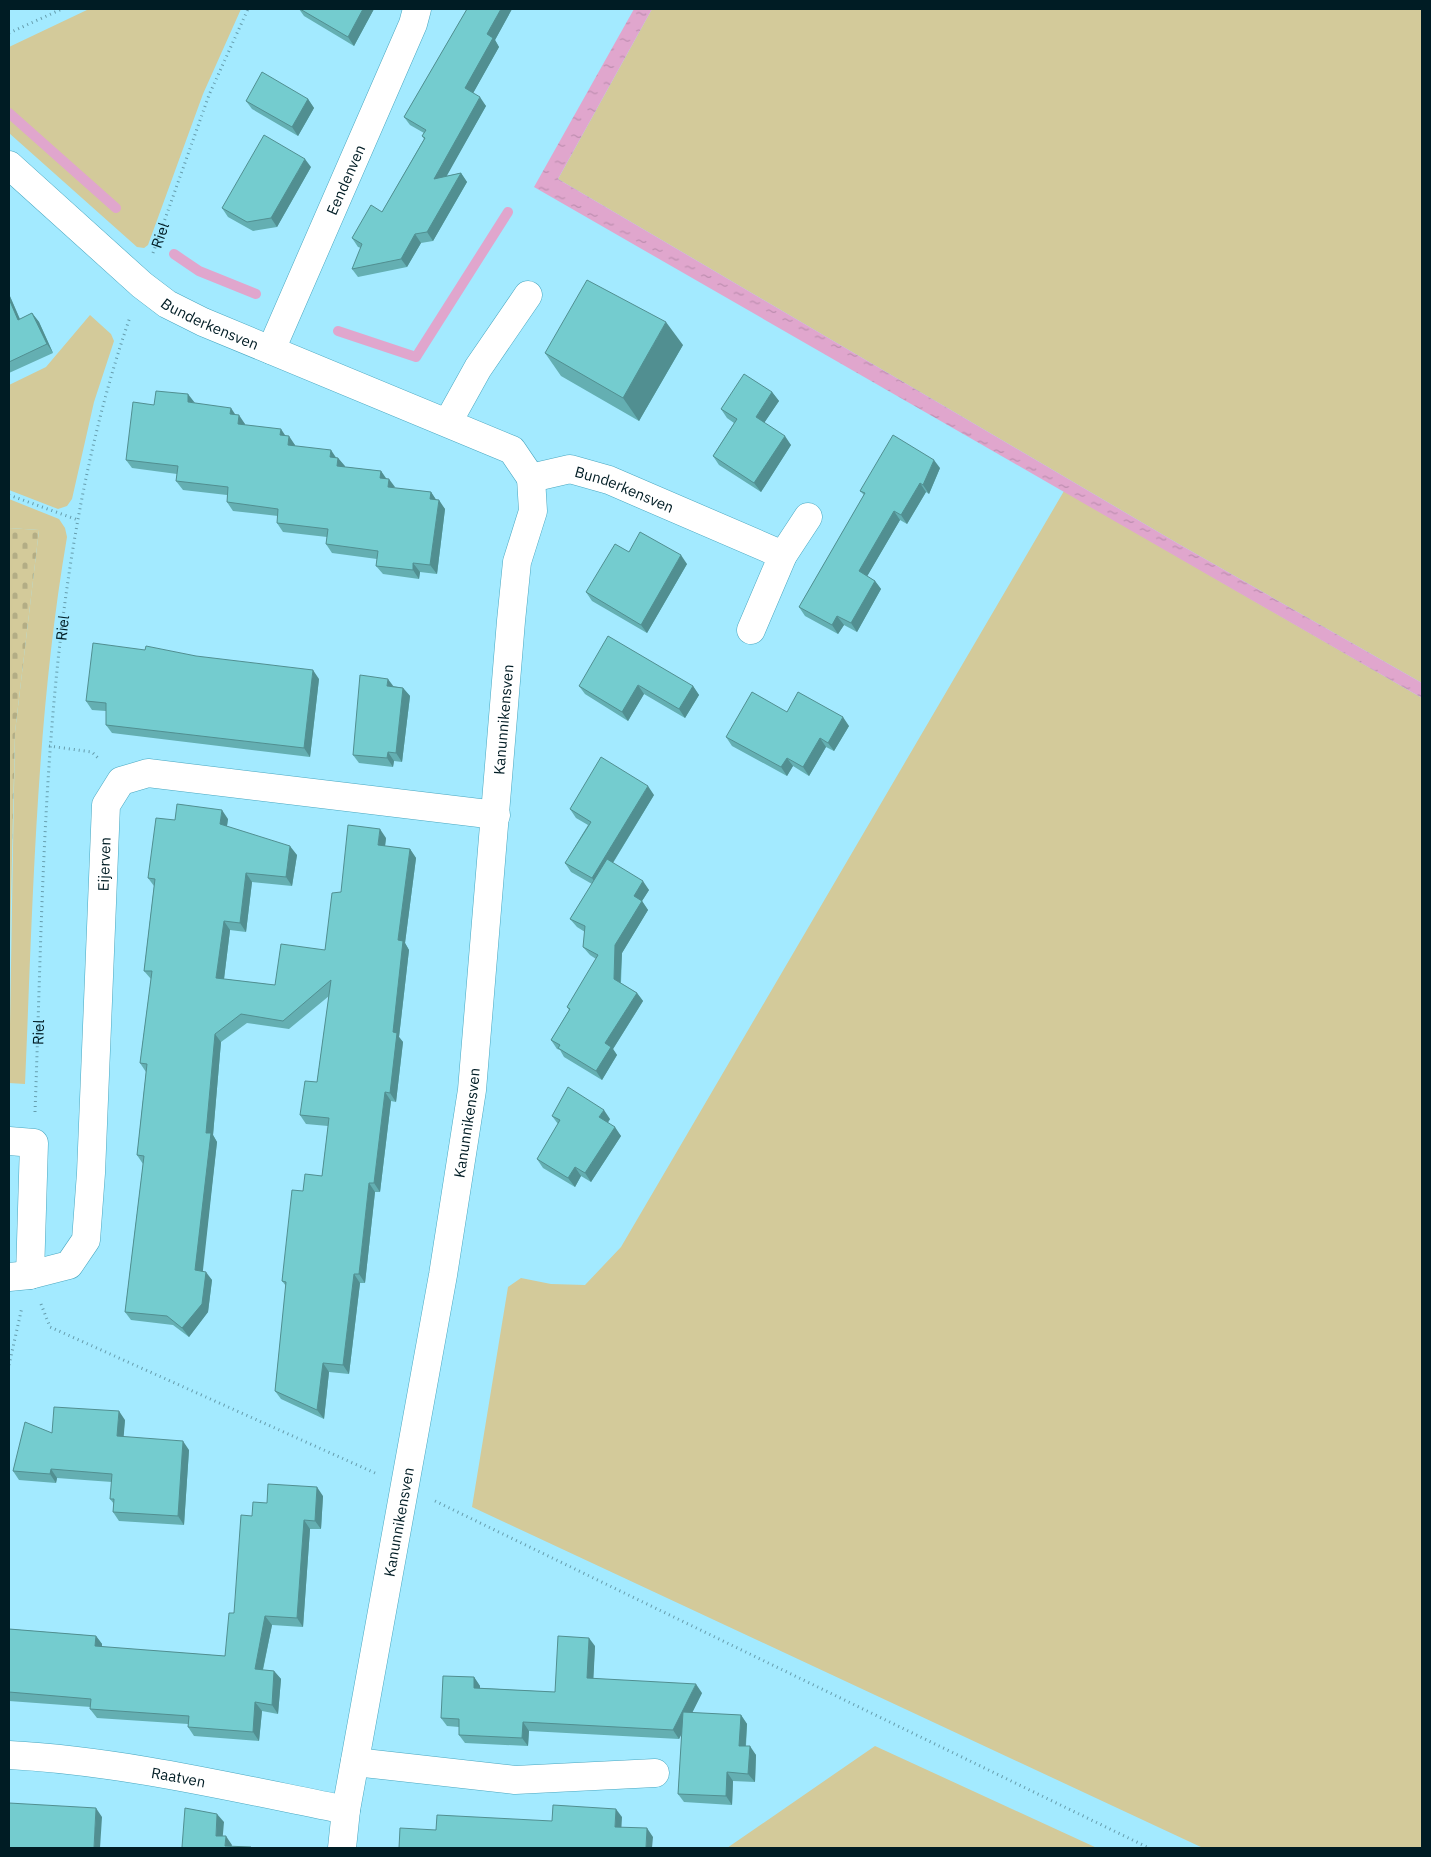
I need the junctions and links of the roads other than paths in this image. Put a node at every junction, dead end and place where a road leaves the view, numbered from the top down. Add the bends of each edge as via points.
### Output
1 (417, 9) edge
2 (9, 165) edge
3 (528, 295) dead end
4 (271, 350) junction
5 (448, 422) junction
6 (531, 478) junction
7 (808, 517) dead end
8 (783, 555) junction
9 (751, 630) dead end
10 (496, 815) junction
11 (21, 1142) edge
12 (19, 1276) edge
13 (9, 1754) edge
14 (355, 1762) junction
15 (655, 1773) dead end
16 (346, 1810) junction
17 (342, 1848) edge

1 - 4 street, Eendenven
2 - 4 street, Bunderkensven via 167,304
3 - 5 street via 478,368
4 - 5 street, Bunderkensven
5 - 6 street, Bunderkensven via 512,450
6 - 8 street, Bunderkensven via 570,469 609,480
6 - 10 street, Kanunnikensven via 533,511 518,562
7 - 8 street
8 - 9 street
10 - 12 street, Eijerven via 148,772 121,781 106,805 92,1173 86,1240 69,1265
10 - 14 street, Kanunnikensven via 472,1090 443,1275
11 - 12 street
13 - 16 street, Raatven via 54,1757 182,1778
14 - 15 street via 515,1780
14 - 16 street, Kanunnikensven
16 - 17 street, Kanunnikensven

